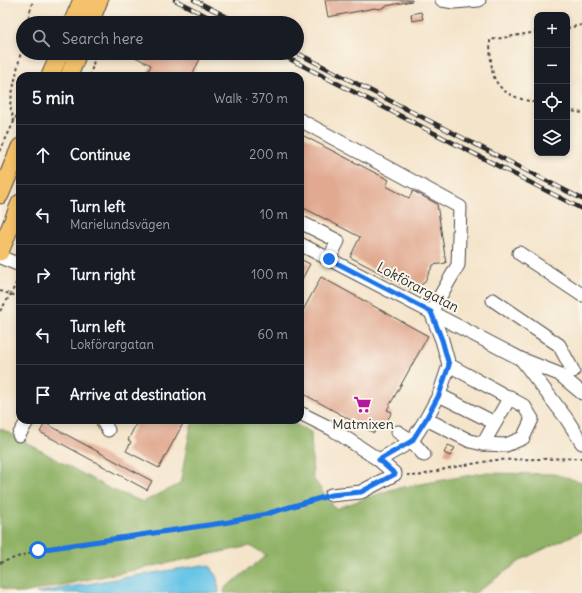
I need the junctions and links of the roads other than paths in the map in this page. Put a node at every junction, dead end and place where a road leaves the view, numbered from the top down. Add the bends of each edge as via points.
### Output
1 (82, 0) edge
2 (99, 0) edge
3 (442, 0) edge
4 (474, 0) edge
5 (75, 16) edge
6 (93, 16) edge
7 (57, 60) edge
8 (75, 60) edge
9 (52, 72) edge
10 (71, 72) edge
11 (304, 122) edge
12 (16, 157) edge
13 (0, 195) edge
14 (16, 213) edge
15 (304, 224) edge
16 (304, 246) edge
17 (0, 252) edge
18 (519, 253) dead end
19 (0, 257) edge
20 (329, 259) junction
21 (16, 263) edge
22 (582, 295) edge
23 (493, 300) dead end
24 (431, 312) junction
25 (521, 359) junction
26 (449, 365) junction
27 (577, 370) edge
28 (559, 374) junction
29 (582, 393) edge
30 (439, 395) junction
31 (510, 398) junction
32 (304, 415) edge
33 (426, 419) junction
34 (495, 423) junction
35 (26, 424) edge
36 (398, 432) dead end
37 (19, 435) dead end
38 (412, 441) junction
39 (582, 443) edge
40 (483, 444) junction
41 (424, 454) dead end
42 (379, 460) junction
43 (331, 495) road end

1 - 5 main road
2 - 6 main road
3 - 4 street
7 - 9 main road
8 - 10 main road
11 - 24 street via 460,207 458,265
12 - 13 main road
14 - 17 main road
15 - 20 street via 338,242
16 - 20 street, Lokförargatan
18 - 22 street
19 - 21 street
20 - 24 street, Lokförargatan
23 - 27 street via 559,345
24 - 25 street, Lokförargatan
24 - 26 street
25 - 28 street, Lokförargatan
25 - 39 street
26 - 30 street
26 - 31 street
27 - 28 street
28 - 29 street, Lokförargatan
30 - 33 street
30 - 34 street
31 - 34 street
31 - 40 street via 524,406 532,419 523,438 506,446
32 - 42 street via 332,429
33 - 38 street
33 - 40 street via 470,441
34 - 40 street
35 - 37 street
36 - 38 street
38 - 41 street
38 - 42 street
42 - 43 street via 395,474 361,492

